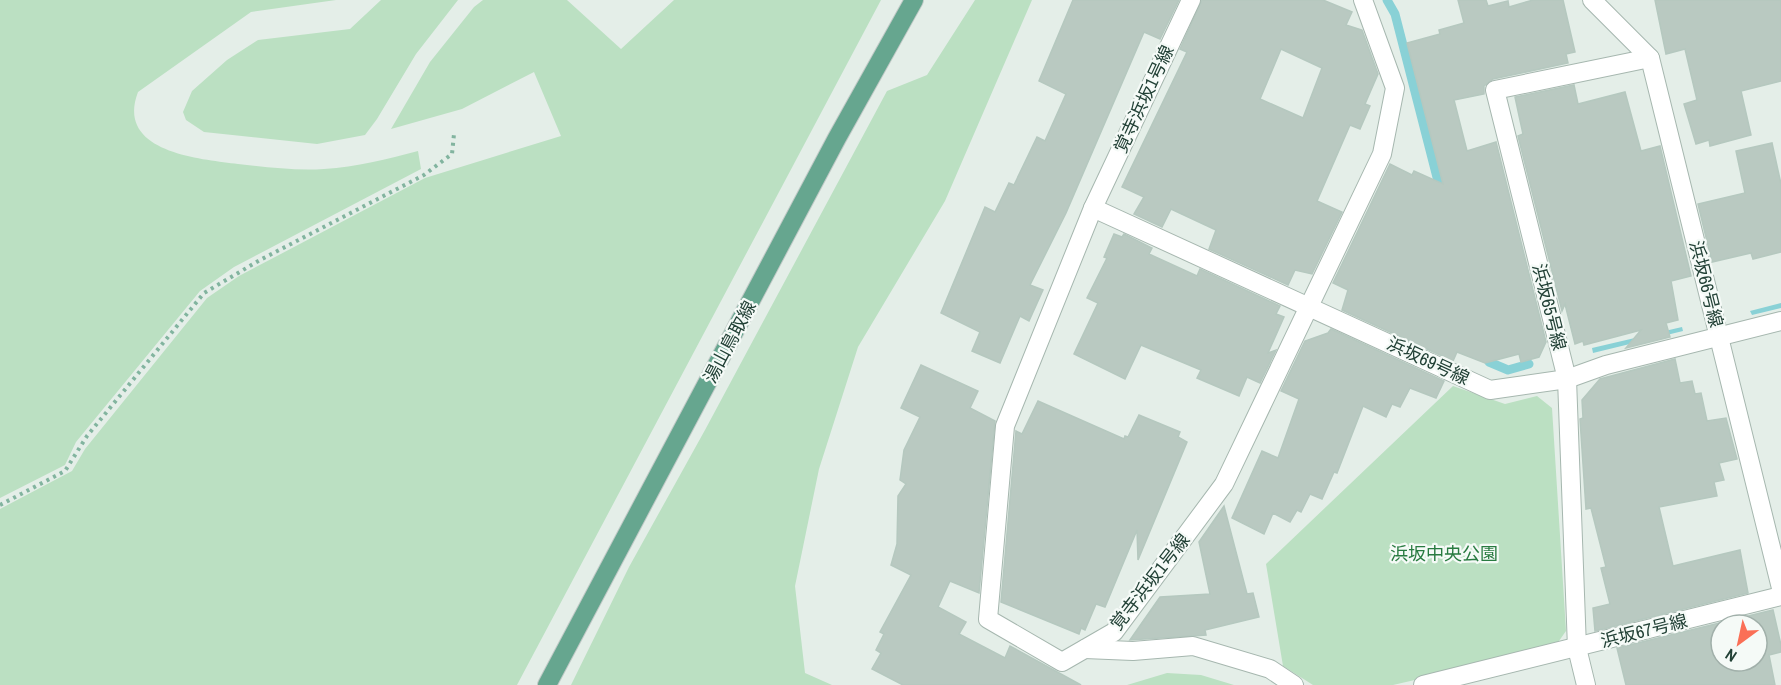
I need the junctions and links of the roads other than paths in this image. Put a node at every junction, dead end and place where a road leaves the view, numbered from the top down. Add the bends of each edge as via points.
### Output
1 (914, 0) edge
2 (1191, 0) edge
3 (1364, 0) edge
4 (1592, 0) edge
5 (1650, 58) junction
6 (1093, 208) junction
7 (1308, 306) junction
8 (1781, 321) edge
9 (1719, 337) junction
10 (1567, 379) junction
11 (1781, 588) edge
12 (1781, 596) edge
13 (1577, 648) junction
14 (1085, 649) junction
15 (547, 685) edge
16 (1294, 685) edge
17 (1423, 685) edge
18 (1586, 685) edge

1 - 15 main road, 湯山鳥取線
2 - 6 street, 覚寺浜坂1号線
3 - 7 street, 覚寺浜坂1号線 via 1395,88 1382,154
4 - 5 street
5 - 9 street, 浜坂66号線
5 - 10 street, 浜坂65号線 via 1496,90
6 - 7 street, 浜坂69号線
6 - 14 street, 覚寺浜坂1号線 via 1005,426 988,619 1062,662
7 - 10 street, 浜坂69号線 via 1490,390
7 - 14 street, 覚寺浜坂1号線 via 1224,484 1114,632
8 - 9 street, 浜坂69号線
9 - 10 street, 浜坂69号線 via 1606,365
9 - 11 street, 浜坂66号線
10 - 13 street, 浜坂65号線
12 - 13 street, 浜坂67号線
13 - 17 street, 浜坂67号線
13 - 18 street, 浜坂65号線
14 - 16 street via 1133,651 1193,646 1270,669

